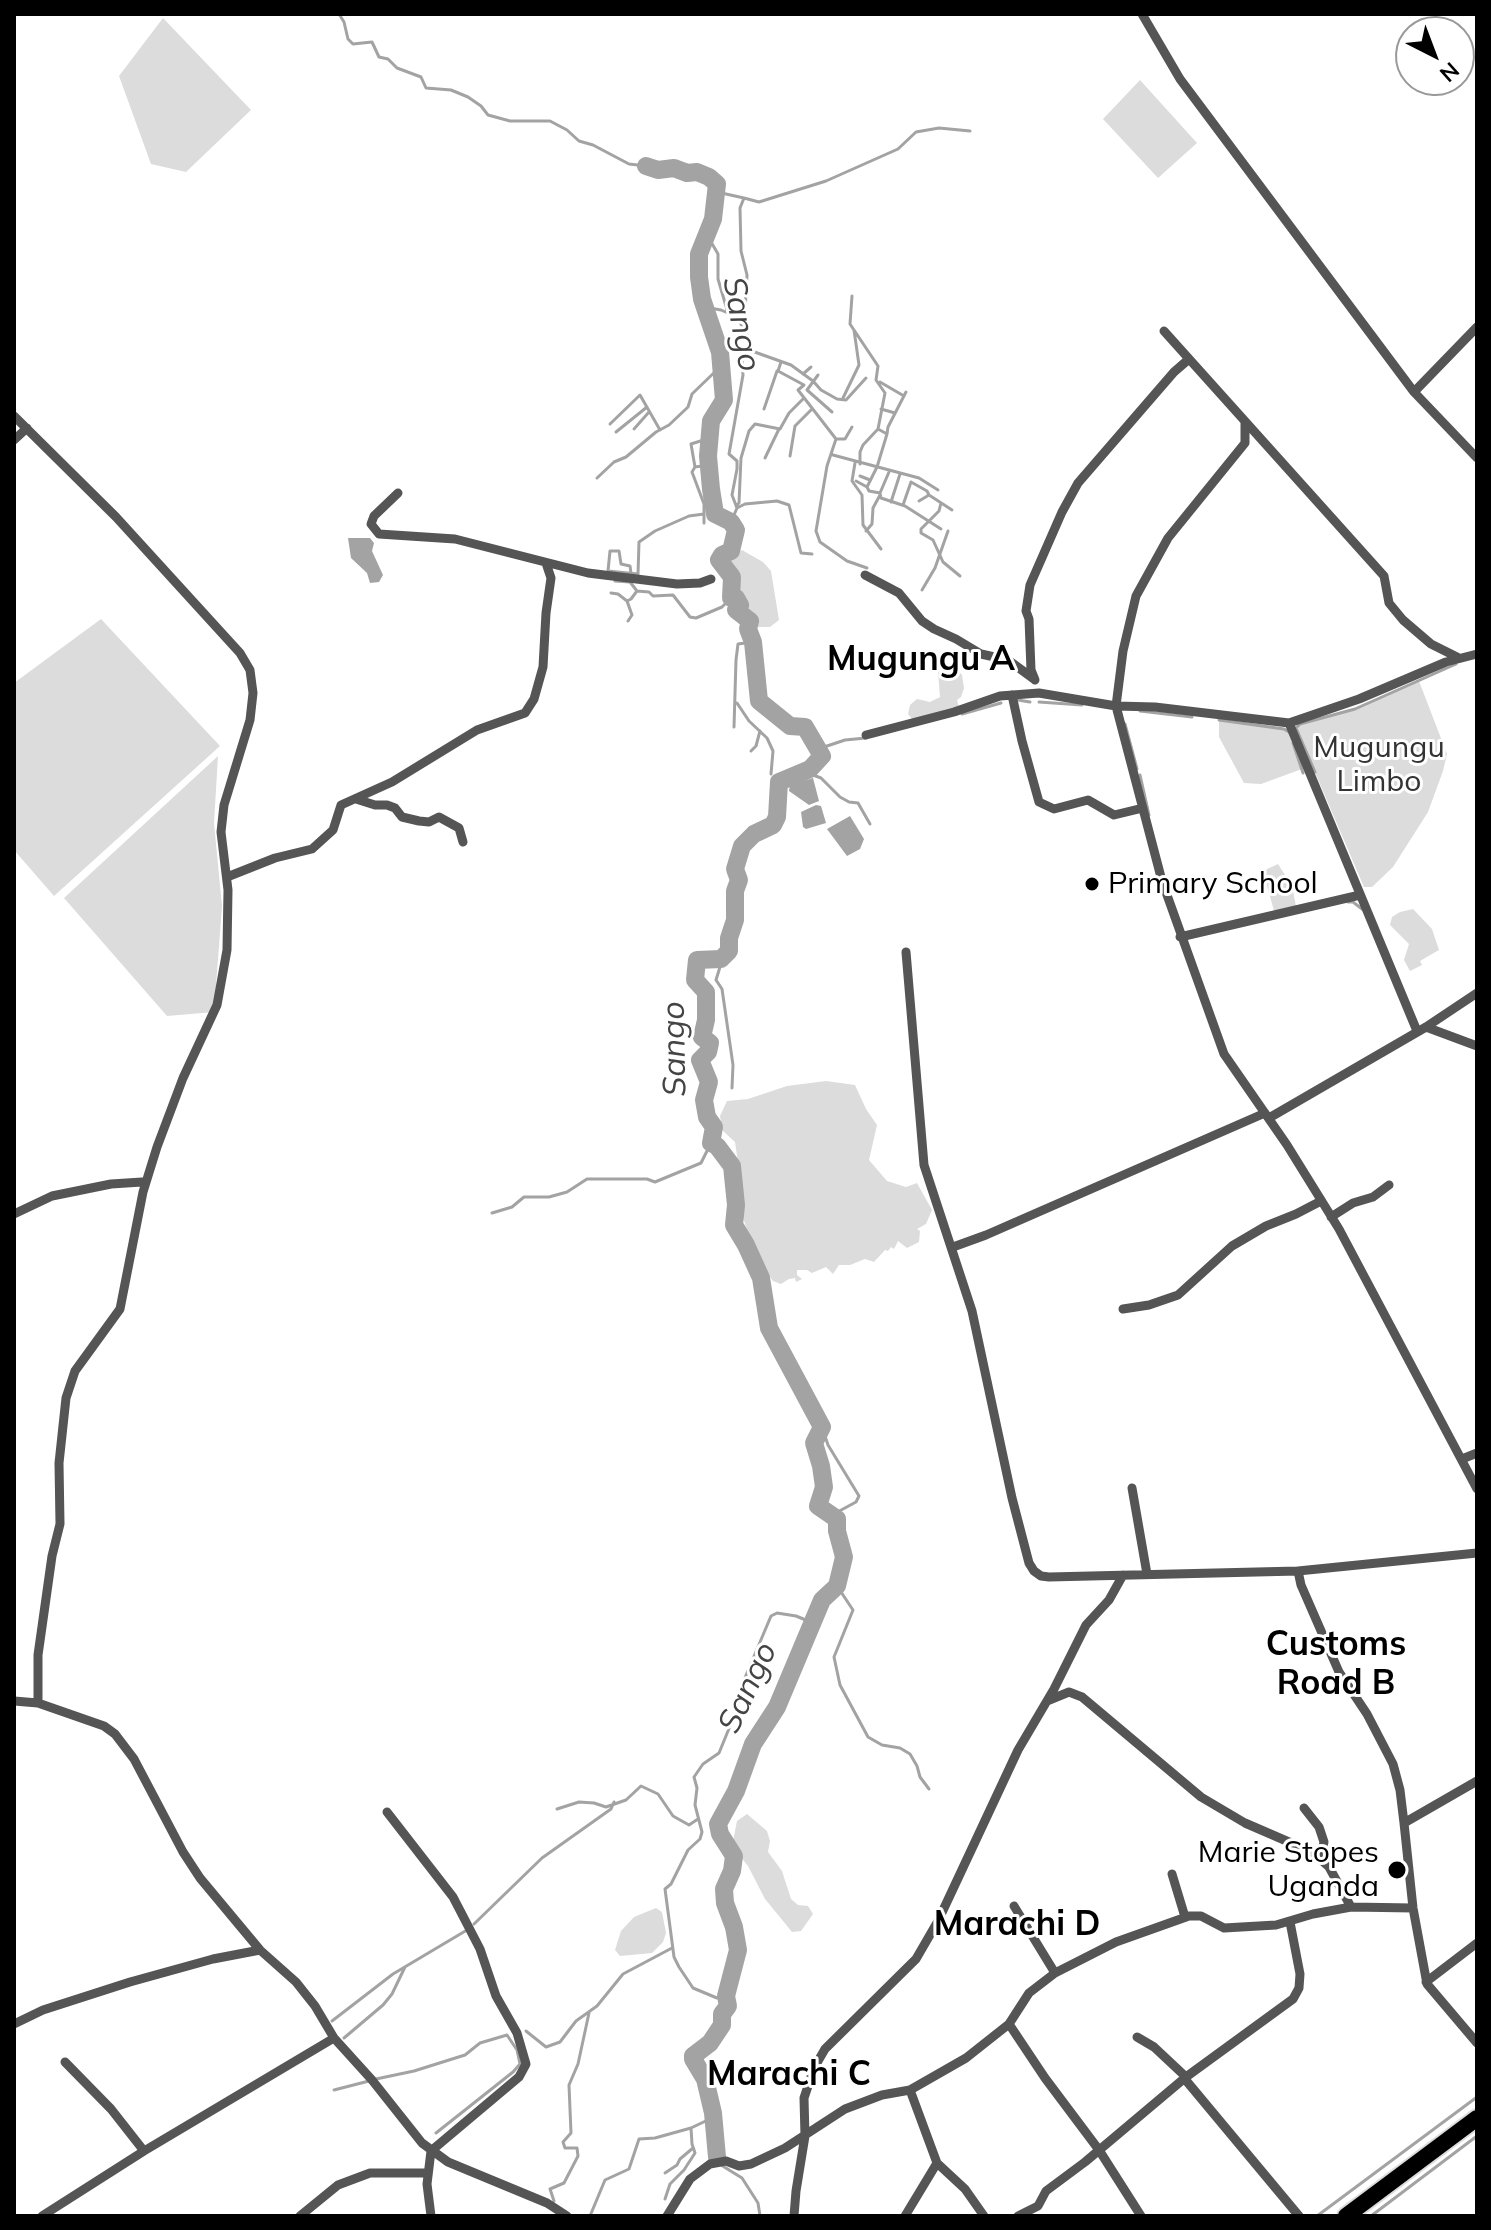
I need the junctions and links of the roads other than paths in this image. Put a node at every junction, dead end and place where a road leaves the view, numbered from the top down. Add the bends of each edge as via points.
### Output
1 (1142, 14) edge
2 (1477, 327) edge
3 (1164, 331) dead end
4 (1189, 359) junction
5 (1414, 392) junction
6 (14, 416) edge
7 (1245, 422) junction
8 (27, 428) junction
9 (14, 440) edge
10 (1245, 443) junction
11 (1265, 445) junction
12 (1477, 458) edge
13 (398, 493) dead end
14 (546, 563) junction
15 (563, 567) junction
16 (865, 575) dead end
17 (551, 578) junction
18 (711, 579) dead end
19 (1477, 654) edge
20 (1459, 658) junction
21 (1035, 680) junction
22 (1039, 693) junction
23 (1012, 695) junction
24 (1116, 706) junction
25 (1289, 723) junction
26 (866, 735) dead end
27 (356, 799) junction
28 (1143, 808) junction
29 (463, 842) dead end
30 (227, 877) junction
31 (1360, 895) junction
32 (1180, 937) junction
33 (906, 952) dead end
34 (1477, 993) edge
35 (1421, 1029) junction
36 (1477, 1046) edge
37 (1267, 1115) junction
38 (142, 1182) dead end
39 (1389, 1185) dead end
40 (1321, 1201) junction
41 (14, 1214) edge
42 (1331, 1217) junction
43 (953, 1247) junction
44 (1123, 1309) dead end
45 (1477, 1453) edge
46 (1462, 1459) junction
47 (1132, 1488) dead end
48 (1477, 1489) edge
49 (1477, 1553) edge
50 (1298, 1571) junction
51 (1147, 1574) junction
52 (1123, 1575) junction
53 (14, 1701) edge
54 (1047, 1701) junction
55 (38, 1703) junction
56 (1477, 1781) edge
57 (1304, 1808) dead end
58 (387, 1812) dead end
59 (1404, 1823) junction
60 (1320, 1859) junction
61 (1172, 1874) dead end
62 (1014, 1906) dead end
63 (1351, 1907) junction
64 (1413, 1908) junction
65 (1185, 1917) junction
66 (1290, 1922) junction
67 (1477, 1943) edge
68 (260, 1950) junction
69 (1055, 1973) junction
70 (1426, 1982) junction
71 (14, 2024) edge
72 (1009, 2024) junction
73 (1137, 2037) dead end
74 (334, 2038) junction
75 (1477, 2043) edge
76 (65, 2062) dead end
77 (1185, 2078) junction
78 (910, 2090) junction
79 (1477, 2118) edge
80 (805, 2136) junction
81 (1099, 2150) junction
82 (144, 2151) junction
83 (431, 2151) junction
84 (937, 2163) junction
85 (428, 2173) junction
86 (42, 2216) edge
87 (300, 2216) edge
88 (431, 2216) edge
89 (567, 2216) edge
90 (667, 2216) edge
91 (794, 2216) edge
92 (905, 2216) edge
93 (984, 2216) edge
94 (1018, 2216) edge
95 (1141, 2216) edge
96 (1299, 2216) edge
97 (1346, 2216) edge

1 - 5 street via 1180,79
2 - 5 street
3 - 4 street
4 - 7 street
4 - 21 street via 1078,483 1062,512 1030,585 1026,611
5 - 12 street
6 - 8 street
7 - 10 street
7 - 11 street
8 - 9 street
8 - 30 street via 116,517 250,670 250,720 224,805 221,832
10 - 11 street via 1256,440
10 - 24 street via 1168,538 1136,596
11 - 20 street via 1384,576 1389,603 1403,620 1431,644
13 - 14 street via 374,516 371,524 379,534 455,539
14 - 15 street
14 - 17 street
15 - 17 street
15 - 18 street via 677,584
16 - 21 street via 899,593 934,629 981,654 1008,660
17 - 27 street via 543,667 525,713 477,730
19 - 20 street
20 - 25 street
21 - 22 street
22 - 23 street
22 - 24 street
23 - 26 street
23 - 28 street via 1039,802 1054,809 1088,800 1114,815
24 - 25 street
24 - 28 street
25 - 31 street
27 - 29 street via 395,808 402,817 429,822 439,817 459,828
27 - 30 street via 341,805 333,830 312,849
28 - 32 street
30 - 55 street via 227,950 217,1005 183,1078 143,1192 120,1309 75,1371 66,1398 60,1524 38,1655
31 - 32 street
31 - 35 street
32 - 37 street via 1224,1054
33 - 43 street via 924,1165
34 - 35 street
35 - 36 street
35 - 37 street
37 - 40 street
37 - 43 street
38 - 41 street via 64,1193
39 - 42 street
40 - 42 street
40 - 44 street via 1232,1246 1178,1295
42 - 46 street
43 - 52 street via 1029,1563 1041,1576
45 - 46 street
46 - 48 street
47 - 51 street
49 - 50 street
50 - 51 street
50 - 59 street via 1339,1672 1393,1764
51 - 52 street
52 - 54 street via 1086,1625
53 - 55 street
54 - 60 street via 1069,1692 1082,1697 1201,1797
54 - 80 street via 916,1959 825,2049 814,2068 804,2098
55 - 68 street via 104,1726 126,1746 183,1852
56 - 59 street
57 - 60 street via 1324,1842
58 - 83 street via 453,1897 517,2033 526,2064 519,2077
59 - 64 street
60 - 63 street
61 - 65 street
62 - 69 street
63 - 64 street
63 - 66 street
64 - 70 street
65 - 66 street via 1201,1916 1224,1928
65 - 69 street via 1116,1942
66 - 77 street via 1300,1974 1293,1999
67 - 70 street
68 - 71 street via 130,1982
68 - 74 street via 296,1982
69 - 72 street via 1029,1993
70 - 75 street
72 - 78 street via 966,2058
72 - 81 street
73 - 77 street
74 - 82 street
74 - 83 street
76 - 82 street
77 - 81 street
77 - 96 street
78 - 80 street via 845,2109
78 - 84 street
79 - 97 highway
80 - 90 street via 751,2164 710,2164 690,2179
80 - 91 street
81 - 94 street via 1046,2191 1038,2206
81 - 95 street
82 - 86 street
83 - 85 street
83 - 89 street
84 - 92 street
84 - 93 street
85 - 87 street via 370,2173 338,2185
85 - 88 street

